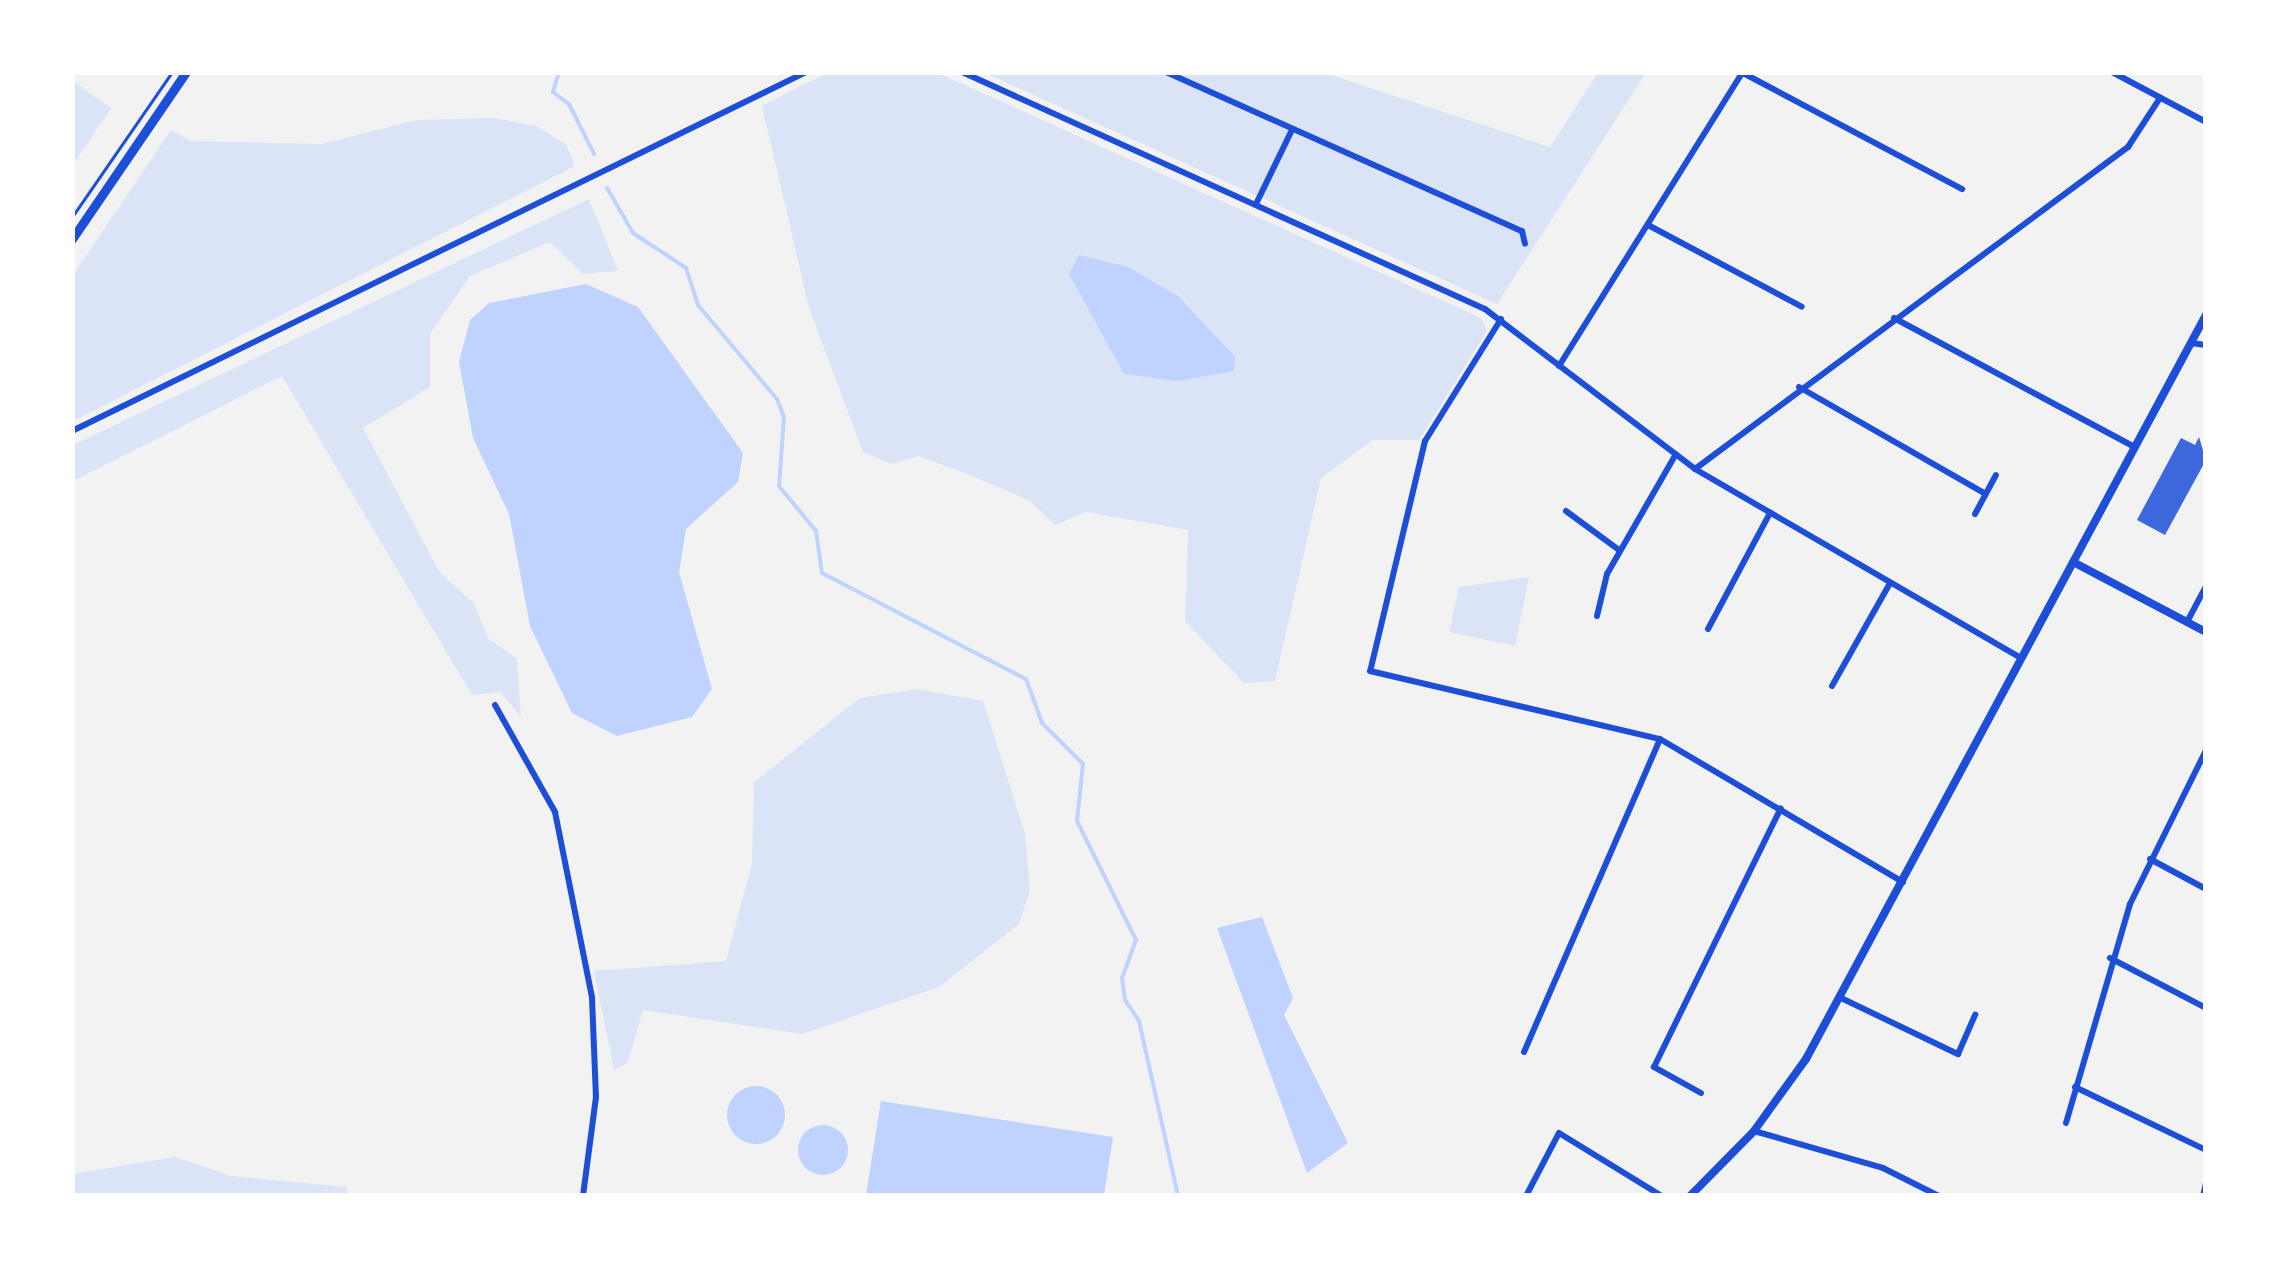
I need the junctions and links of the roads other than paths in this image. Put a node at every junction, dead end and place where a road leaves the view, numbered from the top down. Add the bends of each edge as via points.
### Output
1 (189, 72) edge
2 (806, 72) edge
3 (962, 72) edge
4 (1166, 72) edge
5 (2112, 72) edge
6 (1743, 73) edge
7 (2160, 98) junction
8 (2206, 122) edge
9 (1292, 130) junction
10 (1962, 190) dead end
11 (1256, 204) junction
12 (1648, 224) junction
13 (72, 239) edge
14 (1525, 244) dead end
15 (1802, 306) dead end
16 (2206, 315) edge
17 (1894, 318) junction
18 (1502, 319) junction
19 (2191, 343) junction
20 (2206, 345) edge
21 (1559, 366) junction
22 (1799, 387) junction
23 (72, 431) edge
24 (2135, 448) junction
25 (1676, 454) junction
26 (1694, 470) junction
27 (1996, 475) dead end
28 (1986, 494) junction
29 (1566, 511) dead end
30 (1770, 513) junction
31 (1975, 514) dead end
32 (1619, 550) junction
33 (2075, 563) junction
34 (1890, 583) junction
35 (2206, 587) edge
36 (1597, 616) dead end
37 (2187, 622) junction
38 (1708, 629) dead end
39 (2206, 632) edge
40 (2020, 658) junction
41 (1832, 686) dead end
42 (495, 705) dead end
43 (1660, 740) junction
44 (2206, 750) edge
45 (2197, 766) junction
46 (2206, 770) edge
47 (1781, 808) junction
48 (2150, 860) junction
49 (1903, 882) junction
50 (2206, 889) edge
51 (2110, 958) junction
52 (1840, 998) junction
53 (2206, 1008) edge
54 (1975, 1016) dead end
55 (1524, 1052) dead end
56 (2075, 1087) junction
57 (1701, 1092) dead end
58 (2066, 1123) dead end
59 (1754, 1132) junction
60 (2206, 1150) edge
61 (2206, 1183) edge
62 (584, 1196) edge
63 (1526, 1196) edge
64 (1662, 1196) edge
65 (1690, 1196) edge
66 (1940, 1196) edge
67 (2203, 1196) edge

1 - 13 main road
2 - 23 street
3 - 11 street
4 - 9 street
5 - 7 street
6 - 10 street
6 - 12 street
7 - 8 street
7 - 17 street via 2128,147
9 - 11 street
9 - 14 street via 1522,232
11 - 18 street
12 - 15 street
12 - 21 street
16 - 19 street
17 - 22 street
17 - 24 street
18 - 21 street
18 - 43 street via 1426,441 1370,671
19 - 20 street
19 - 24 street
21 - 25 street
22 - 26 street
22 - 28 street
24 - 33 street
25 - 26 street
25 - 32 street
26 - 30 street
27 - 28 street
28 - 31 street
29 - 32 street
30 - 34 street
30 - 38 street
32 - 36 street
33 - 37 street
33 - 40 street
34 - 40 street
34 - 41 street
35 - 37 street
37 - 39 street
40 - 49 street
42 - 62 street via 555,812 592,998 596,1098
43 - 47 street
43 - 55 street
44 - 45 street
45 - 46 street
45 - 48 street
47 - 49 street
47 - 57 street via 1654,1067
48 - 50 street
48 - 51 street
49 - 52 street
51 - 53 street
51 - 56 street
52 - 54 street via 1958,1054
52 - 59 street
56 - 58 street
56 - 60 street
59 - 65 street
59 - 66 street via 1884,1168
61 - 67 street
63 - 64 street via 1559,1133

